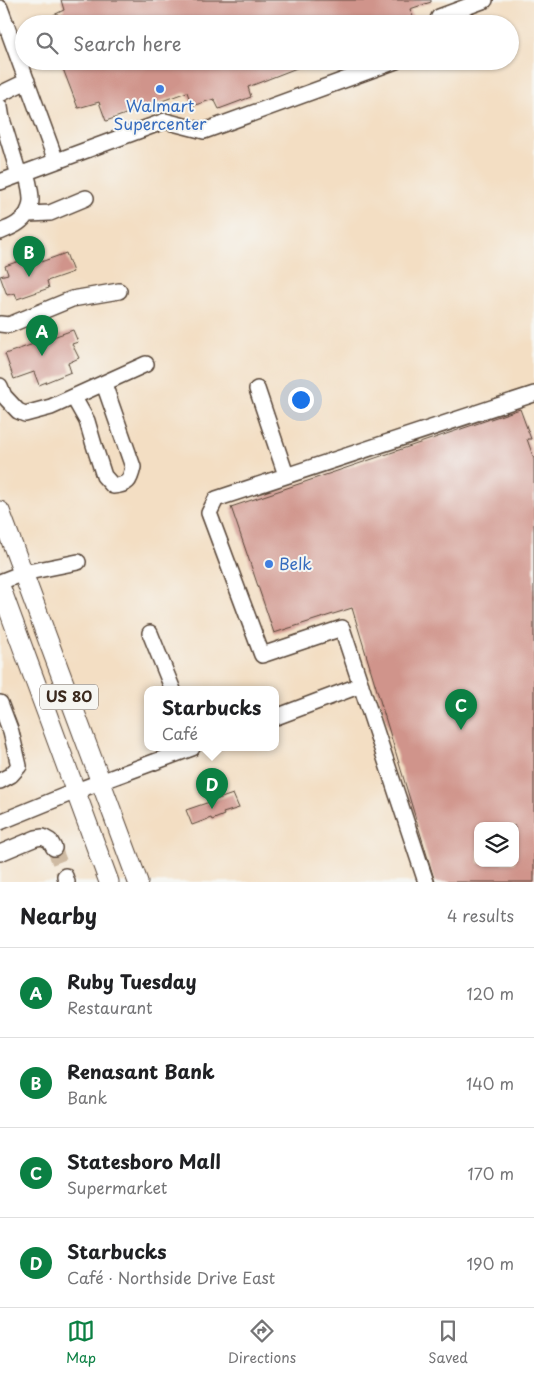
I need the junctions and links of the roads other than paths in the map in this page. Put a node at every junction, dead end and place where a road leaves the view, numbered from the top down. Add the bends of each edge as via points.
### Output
1 (485, 0) edge
2 (0, 8) edge
3 (444, 15) edge
4 (15, 49) edge
5 (23, 70) edge
6 (371, 70) edge
7 (27, 81) junction
8 (0, 94) edge
9 (0, 107) edge
10 (56, 161) junction
11 (23, 174) junction
12 (0, 182) edge
13 (86, 198) dead end
14 (29, 214) junction
15 (0, 232) edge
16 (119, 291) dead end
17 (0, 324) edge
18 (146, 364) dead end
19 (104, 384) junction
20 (0, 386) edge
21 (258, 389) dead end
22 (534, 394) edge
23 (74, 398) junction
24 (286, 476) junction
25 (0, 511) edge
26 (78, 562) dead end
27 (23, 573) junction
28 (0, 582) edge
29 (0, 586) edge
30 (6, 624) edge
31 (150, 634) dead end
32 (361, 685) junction
33 (170, 686) edge
34 (0, 703) edge
35 (279, 716) edge
36 (184, 751) edge
37 (0, 782) edge
38 (100, 782) junction
39 (76, 791) junction
40 (0, 822) edge
41 (54, 848) tunnel mouth
42 (0, 853) edge
43 (109, 882) edge
44 (138, 882) edge
45 (426, 882) edge

1 - 3 lane
2 - 4 lane
5 - 7 lane
6 - 10 lane via 204,131 165,121
7 - 8 lane
7 - 10 lane
9 - 11 lane
10 - 11 lane
11 - 12 lane
11 - 14 lane via 32,196
13 - 14 lane via 50,213
14 - 15 lane via 18,224
16 - 17 lane via 72,299 9,325
18 - 19 lane
19 - 23 lane
19 - 23 lane via 133,467 131,479 123,486 113,486 104,476 87,421
20 - 23 lane via 18,412 25,414
21 - 24 lane
22 - 24 lane
24 - 32 lane via 216,499 209,513 262,655 342,628
25 - 27 main road, US 80
26 - 27 lane
27 - 28 lane
27 - 38 main road, US 80
29 - 30 main road, US 80
30 - 39 main road, US 80
31 - 33 lane
32 - 35 lane
32 - 45 lane
34 - 37 lane via 19,766
36 - 38 lane
38 - 39 lane
38 - 44 main road, US 80
39 - 40 lane
39 - 43 main road, US 80
41 - 42 lane via 43,837

